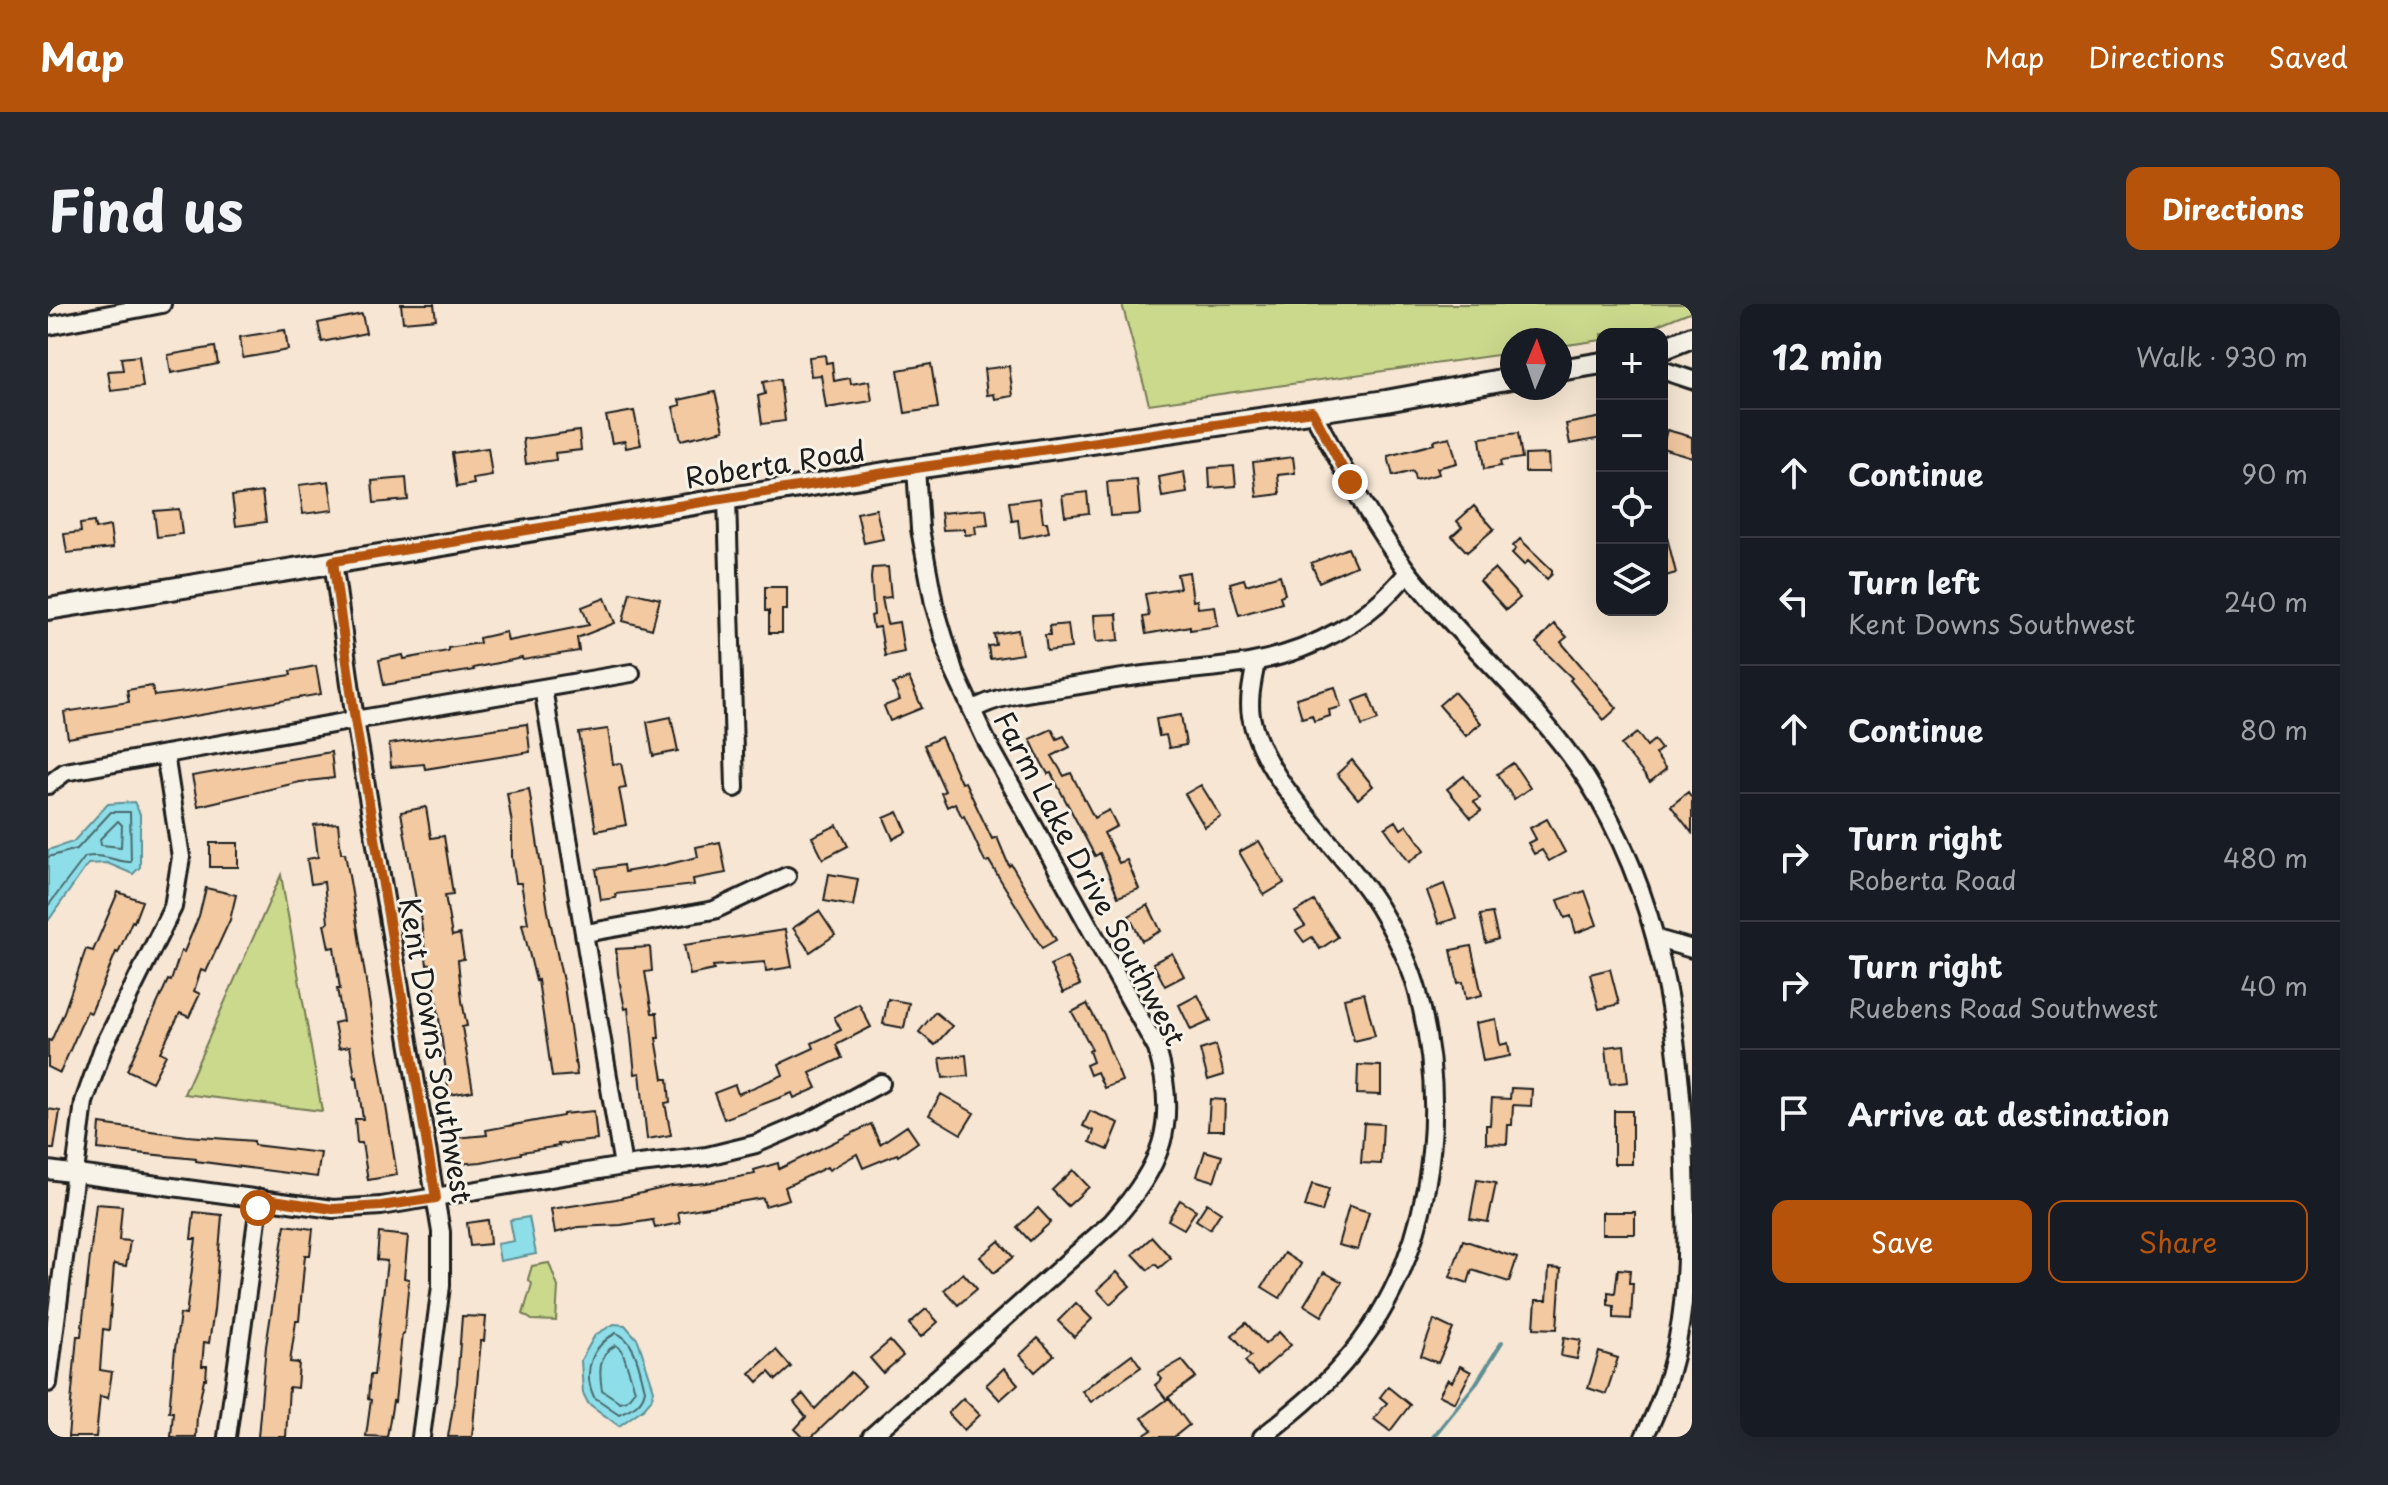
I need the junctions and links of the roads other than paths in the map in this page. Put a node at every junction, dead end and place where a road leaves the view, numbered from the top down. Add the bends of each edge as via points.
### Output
1 (162, 304) edge
2 (48, 326) edge
3 (1692, 337) edge
4 (1668, 347) edge
5 (1596, 364) edge
6 (1572, 368) edge
7 (1668, 372) edge
8 (1500, 380) edge
9 (1692, 380) edge
10 (1312, 411) junction
11 (916, 468) junction
12 (727, 498) junction
13 (333, 561) junction
14 (1408, 572) junction
15 (48, 609) edge
16 (1256, 662) junction
17 (631, 673) dead end
18 (543, 688) junction
19 (972, 710) junction
20 (355, 720) junction
21 (165, 754) junction
22 (48, 785) edge
23 (735, 788) dead end
24 (787, 876) dead end
25 (586, 933) junction
26 (1657, 939) junction
27 (1692, 949) edge
28 (881, 1083) dead end
29 (623, 1166) junction
30 (48, 1170) edge
31 (75, 1174) junction
32 (260, 1198) junction
33 (436, 1198) junction
34 (1687, 1326) edge
35 (48, 1383) edge
36 (227, 1437) edge
37 (421, 1437) edge
38 (871, 1437) edge
39 (1262, 1437) edge
40 (1644, 1437) edge

1 - 2 street
3 - 4 street
5 - 6 street
7 - 9 street
8 - 10 street, Roberta Road
10 - 11 street, Roberta Road
10 - 14 street via 1374,523
11 - 12 street, Roberta Road
11 - 19 street, Farm Lake Drive Southwest via 920,529 934,604
12 - 13 street, Roberta Road
12 - 23 street
13 - 15 street, Roberta Road
13 - 20 street, Kent Downs Southwest
14 - 16 street via 1353,624
14 - 26 street via 1556,734 1622,845
16 - 19 street via 1017,695
16 - 39 street via 1250,702 1257,742 1370,892 1411,969 1426,1032 1433,1128 1420,1219 1389,1297 1344,1363
17 - 18 street
18 - 20 street
18 - 25 street
19 - 38 street, Farm Lake Drive Southwest via 1157,1049 1164,1071 1165,1135 1136,1195 1111,1223
20 - 21 street
20 - 33 street, Kent Downs Southwest
21 - 22 street via 65,772
21 - 31 street via 181,857 173,907 103,1048 84,1102
24 - 25 street via 714,910
25 - 29 street
26 - 27 street
26 - 34 street via 1683,1121
28 - 29 street via 756,1144
29 - 33 street
30 - 31 street
31 - 32 street
31 - 35 street
32 - 33 street via 333,1209
32 - 36 street
33 - 37 street, Kent Downs Southwest via 441,1286
34 - 40 street

